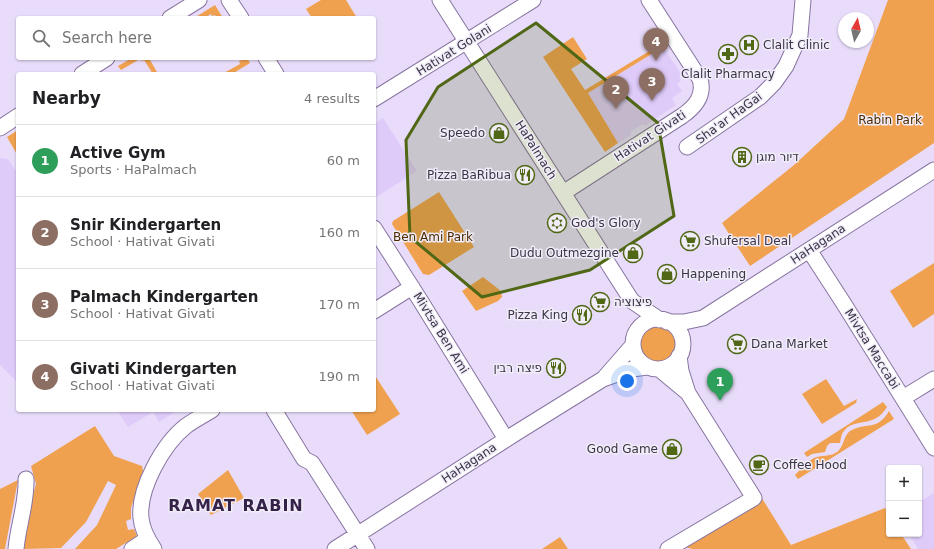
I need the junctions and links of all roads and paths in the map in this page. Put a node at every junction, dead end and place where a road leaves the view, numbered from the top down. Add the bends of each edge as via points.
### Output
1 (199, 0) edge
2 (229, 0) edge
3 (440, 0) edge
4 (533, 0) edge
5 (649, 0) edge
6 (804, 0) edge
7 (173, 16) edge
8 (240, 16) edge
9 (467, 42) junction
10 (104, 60) edge
11 (267, 60) edge
12 (85, 72) edge
13 (275, 72) edge
14 (376, 98) edge
15 (16, 117) edge
16 (0, 128) edge
17 (687, 147) dead end
18 (934, 170) edge
19 (563, 193) junction
20 (376, 231) edge
21 (808, 250) junction
22 (412, 287) junction
23 (632, 301) junction
24 (376, 310) edge
25 (703, 318) junction
26 (663, 321) junction
27 (635, 339) junction
28 (681, 351) junction
29 (653, 368) junction
30 (603, 379) junction
31 (934, 379) edge
32 (688, 393) junction
33 (903, 398) junction
34 (209, 412) edge
35 (275, 412) edge
36 (506, 439) junction
37 (934, 448) edge
38 (26, 479) dead end
39 (358, 534) junction
40 (151, 544) edge
41 (16, 549) edge
42 (132, 549) edge
43 (335, 549) edge
44 (367, 549) edge
45 (668, 549) edge

1 - 7 street
2 - 8 street
3 - 9 street, HaPalmach
4 - 9 street, Hativat Golani
5 - 19 street, Hativat Givati via 700,79 701,89 694,108
6 - 17 street, Sha'ar HaGai via 800,35 786,66 774,83 760,97
9 - 14 street, Hativat Golani
9 - 19 street, HaPalmach
10 - 12 street
11 - 13 street
15 - 16 street
18 - 21 street, HaHagana
19 - 23 street, HaPalmach
20 - 22 street, Mivtsa Ben Ami
21 - 25 street, HaHagana
21 - 33 street, Mivtsa Maccabi
22 - 24 street
22 - 36 street, Mivtsa Ben Ami
23 - 26 street, HaPalmach
23 - 27 street, HaPalmach
25 - 26 street, HaHagana via 684,322
25 - 28 street, HaHagana
26 - 27 street via 647,322 642,325
26 - 28 street via 678,330
27 - 29 street via 635,354 638,360
27 - 30 street, HaHagana
28 - 29 street via 673,364 666,368
28 - 32 street via 681,371
29 - 30 street, HaHagana via 632,369
29 - 32 street
30 - 36 street, HaHagana
31 - 33 street
32 - 45 street via 754,498
33 - 37 street, Mivtsa Maccabi
34 - 40 street via 187,426 167,447 156,464 140,506 141,519
35 - 39 street via 304,458 312,463
36 - 39 street, HaHagana
38 - 41 street
39 - 43 street, HaHagana
39 - 44 street
40 - 42 street

